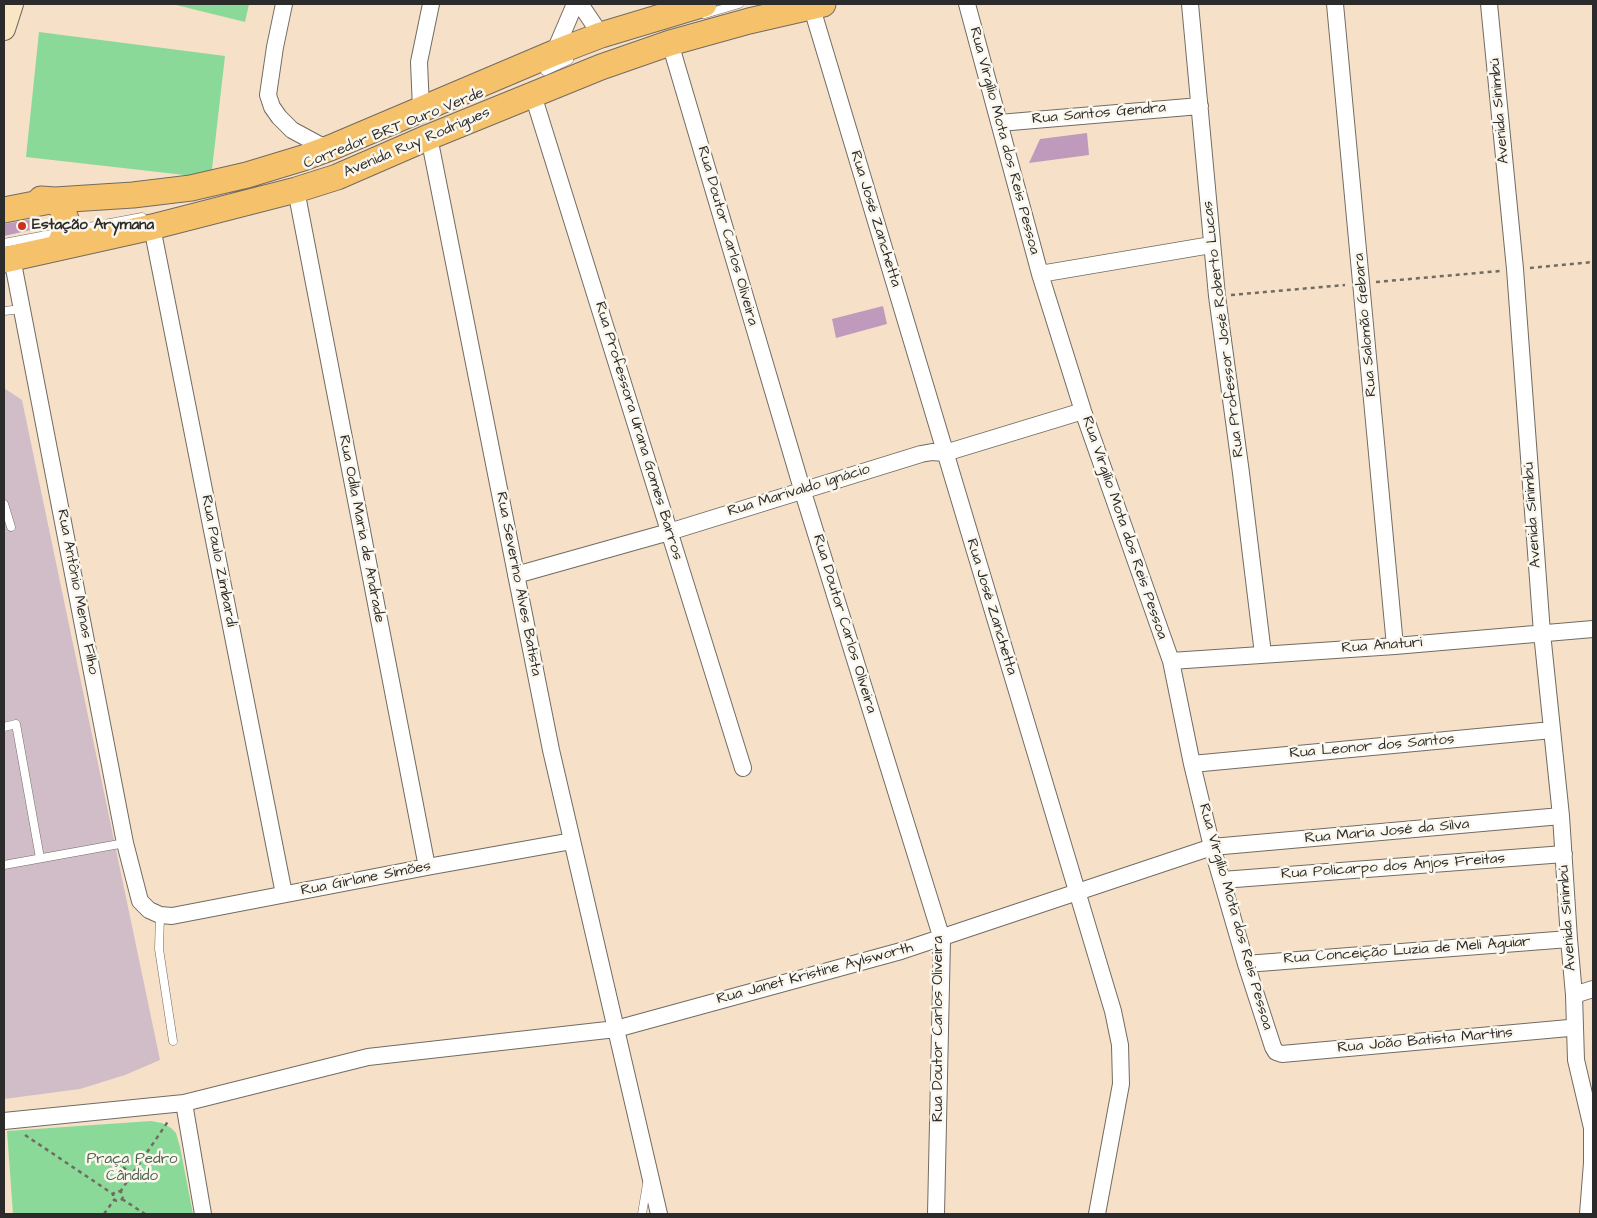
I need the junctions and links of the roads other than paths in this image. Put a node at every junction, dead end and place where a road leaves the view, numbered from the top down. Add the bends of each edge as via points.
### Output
1 (12, 4) edge
2 (284, 4) edge
3 (431, 4) edge
4 (575, 4) edge
5 (580, 4) edge
6 (739, 4) edge
7 (968, 4) edge
8 (1190, 4) edge
9 (1335, 4) edge
10 (1490, 4) edge
11 (817, 5) edge
12 (699, 10) edge
13 (695, 27) dead end
14 (4, 29) edge
15 (601, 35) junction
16 (670, 44) junction
17 (557, 61) junction
18 (533, 95) junction
19 (1200, 106) junction
20 (999, 123) junction
21 (426, 126) junction
22 (330, 148) junction
23 (256, 181) dead end
24 (247, 184) dead end
25 (296, 190) junction
26 (203, 194) dead end
27 (4, 195) edge
28 (91, 206) dead end
29 (197, 207) dead end
30 (4, 210) edge
31 (59, 216) junction
32 (4, 218) edge
33 (150, 222) junction
34 (1211, 246) junction
35 (6, 254) edge
36 (1040, 274) junction
37 (22, 309) junction
38 (4, 311) edge
39 (1082, 411) junction
40 (945, 453) junction
41 (802, 489) junction
42 (4, 504) edge
43 (11, 526) dead end
44 (669, 532) junction
45 (516, 575) junction
46 (1593, 629) edge
47 (1542, 633) junction
48 (1395, 646) junction
49 (1263, 654) junction
50 (1171, 661) junction
51 (4, 727) edge
52 (1552, 730) junction
53 (1192, 764) junction
54 (743, 768) dead end
55 (1561, 816) junction
56 (572, 841) junction
57 (125, 843) junction
58 (1212, 847) junction
59 (1564, 854) junction
60 (40, 858) junction
61 (4, 865) edge
62 (427, 867) junction
63 (1222, 880) junction
64 (1077, 893) junction
65 (284, 894) junction
66 (160, 916) junction
67 (942, 939) junction
68 (1569, 939) junction
69 (1246, 964) junction
70 (1593, 989) edge
71 (1574, 995) junction
72 (1574, 1026) junction
73 (616, 1029) junction
74 (173, 1041) dead end
75 (1276, 1052) joint
76 (184, 1103) junction
77 (4, 1121) edge
78 (1592, 1129) edge
79 (649, 1172) junction
80 (204, 1214) edge
81 (642, 1214) edge
82 (659, 1214) edge
83 (936, 1214) edge
84 (1097, 1214) edge
85 (1588, 1214) edge

1 - 14 main road
2 - 22 street via 268,95 272,107 292,130
3 - 21 street, Rua Severino Alves Batista via 419,62
4 - 17 street
5 - 15 street
6 - 12 lane
7 - 20 street, Rua Virgílio Mota dos Reis Pessoa
8 - 19 street, Rua Professor José Roberto Lucas
9 - 48 street, Rua Salomão Gebara
10 - 47 street, Avenida Sinimbú via 1515,269
11 - 16 main road, Avenida Ruy Rodrigues
11 - 40 street, Rua José Zanchetta
12 - 15 main road, Avenida Ruy Rodrigues
13 - 21 lane, Corredor BRT Ouro Verde via 600,59
15 - 17 main road, Avenida Ruy Rodrigues
16 - 18 main road, Avenida Ruy Rodrigues via 600,67
16 - 41 street, Rua Doutor Carlos Oliveira
17 - 21 main road, Avenida Ruy Rodrigues
18 - 21 main road, Avenida Ruy Rodrigues
18 - 44 street, Rua Professora Urana Gomes Barros
19 - 20 street, Rua Santos Gendra
19 - 34 street, Rua Professor José Roberto Lucas
20 - 36 street, Rua Virgílio Mota dos Reis Pessoa
21 - 22 main road, Avenida Ruy Rodrigues
21 - 25 main road, Avenida Ruy Rodrigues via 337,177
21 - 29 lane, Corredor BRT Ouro Verde via 335,170
21 - 45 street, Rua Severino Alves Batista
22 - 31 main road, Avenida Ruy Rodrigues via 248,175 191,188 133,195
23 - 24 lane
25 - 33 main road, Avenida Ruy Rodrigues
25 - 62 street, Rua Odila Maria de Andrade
26 - 28 lane
27 - 31 main road
30 - 31 main road, Avenida Ruy Rodrigues
31 - 32 lane
31 - 33 main road, Avenida Ruy Rodrigues
31 - 35 main road, Avenida Ruy Rodrigues
33 - 65 street, Rua Paulo Zimbardi
34 - 36 street
34 - 49 street, Rua Professor José Roberto Lucas
35 - 37 street, Rua Antônio Menas Filho
36 - 39 street, Rua Virgílio Mota dos Reis Pessoa
37 - 38 lane
37 - 57 street, Rua Antônio Menas Filho
39 - 40 street, Rua Marivaldo Ignácio
39 - 50 street, Rua Virgílio Mota dos Reis Pessoa
40 - 41 street, Rua Marivaldo Ignácio via 920,454
40 - 64 street, Rua José Zanchetta
41 - 44 street, Rua Marivaldo Ignácio
41 - 67 street, Rua Doutor Carlos Oliveira
42 - 43 lane
44 - 45 street, Rua Marivaldo Ignácio
44 - 54 street, Rua Professora Urana Gomes Barros
45 - 56 street, Rua Severino Alves Batista
46 - 47 street, Rua Anaturi
47 - 48 street, Rua Anaturi
47 - 52 street, Avenida Sinimbú
48 - 49 street, Rua Anaturi
49 - 50 street, Rua Anaturi
50 - 53 street, Rua Virgílio Mota dos Reis Pessoa
51 - 60 lane via 16,724
52 - 53 street, Rua Leonor dos Santos
52 - 55 street, Avenida Sinimbú
53 - 58 street, Rua Virgílio Mota dos Reis Pessoa
55 - 58 street, Rua Maria José da Silva
55 - 59 street, Avenida Sinimbú
56 - 62 street, Rua Girlane Simões
56 - 73 street, Rua Severino Alves Batista
57 - 60 lane
57 - 66 street, Rua Antônio Menas Filho via 140,901
58 - 63 street, Rua Virgílio Mota dos Reis Pessoa
58 - 64 street, Rua Janet Kristine Aylsworth
59 - 63 street, Rua Policarpo dos Anjos Freitas
59 - 68 street, Avenida Sinimbú
60 - 61 lane
62 - 65 street, Rua Girlane Simões
63 - 69 street, Rua Virgílio Mota dos Reis Pessoa
64 - 67 street, Rua Janet Kristine Aylsworth
64 - 84 street, Rua José Zanchetta via 1113,1011 1120,1045 1120,1084
65 - 66 street, Rua Girlane Simões
66 - 74 lane via 159,949
67 - 73 street, Rua Janet Kristine Aylsworth
67 - 83 street, Rua Doutor Carlos Oliveira
68 - 69 street, Rua Conceição Luzia de Meli Aguiar
68 - 71 street, Avenida Sinimbú
69 - 75 street, Rua Virgílio Mota dos Reis Pessoa
70 - 71 street
71 - 72 street, Avenida Sinimbú
72 - 75 street, Rua João Batista Martins via 1282,1054
72 - 78 street, Avenida Sinimbú via 1576,1060
73 - 76 street, Rua Janet Kristine Aylsworth via 368,1057
73 - 79 street, Rua Severino Alves Batista
76 - 77 street, Rua Janet Kristine Aylsworth
76 - 80 street
78 - 85 street, Avenida Sinimbú
79 - 81 lane
79 - 82 street, Rua Severino Alves Batista

